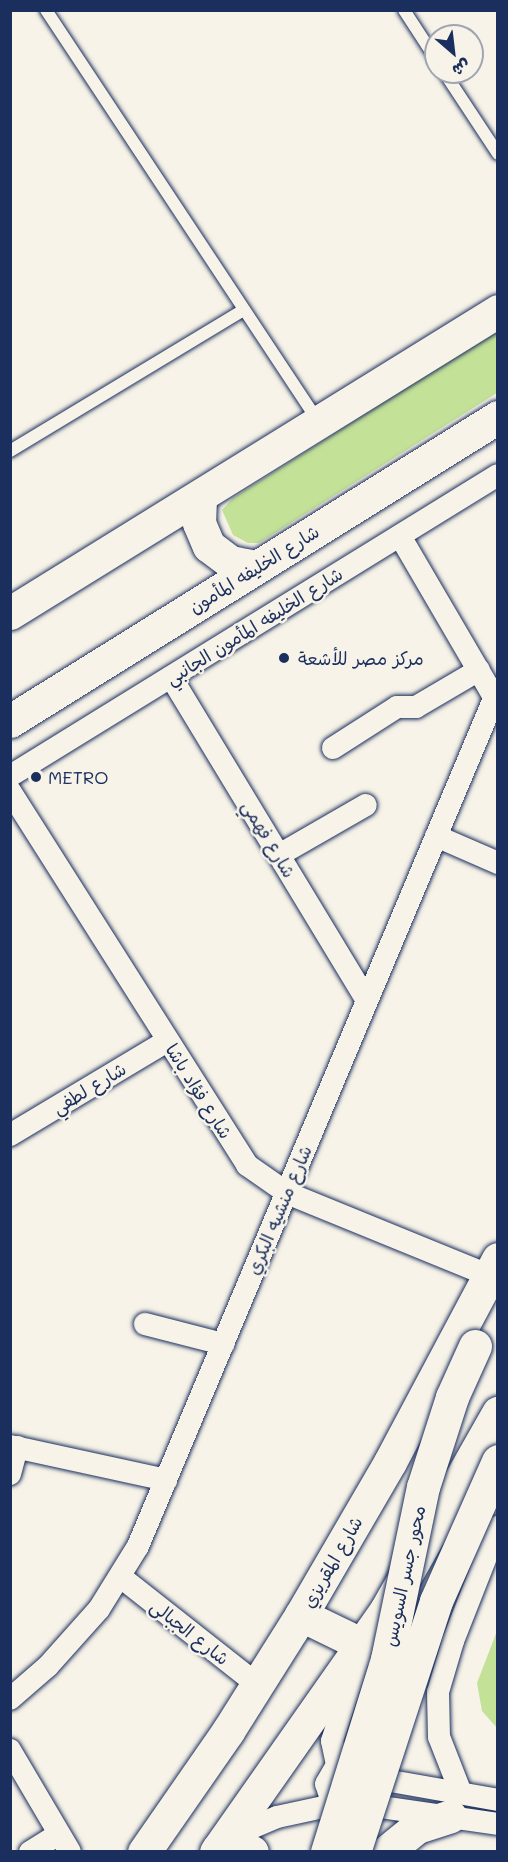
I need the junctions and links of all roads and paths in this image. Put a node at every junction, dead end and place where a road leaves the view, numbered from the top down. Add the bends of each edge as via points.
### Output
1 (46, 10) edge
2 (404, 10) edge
3 (424, 41) edge
4 (452, 84) edge
5 (498, 154) edge
6 (244, 310) junction
7 (498, 311) edge
8 (319, 423) junction
9 (493, 423) edge
10 (10, 451) edge
11 (498, 476) edge
12 (200, 497) junction
13 (400, 536) junction
14 (255, 567) junction
15 (10, 613) edge
16 (478, 670) junction
17 (171, 677) junction
18 (496, 693) edge
19 (10, 722) edge
20 (333, 748) dead end
21 (10, 777) edge
22 (10, 791) edge
23 (366, 806) dead end
24 (436, 836) junction
25 (279, 855) junction
26 (498, 863) edge
27 (368, 1000) junction
28 (167, 1041) junction
29 (10, 1135) edge
30 (286, 1193) junction
31 (493, 1267) edge
32 (498, 1308) edge
33 (145, 1324) dead end
34 (223, 1344) junction
35 (498, 1413) edge
36 (14, 1446) edge
37 (498, 1461) edge
38 (10, 1474) edge
39 (166, 1480) junction
40 (498, 1527) edge
41 (122, 1578) junction
42 (301, 1616) junction
43 (363, 1645) junction
44 (258, 1685) junction
45 (10, 1700) edge
46 (10, 1750) edge
47 (337, 1765) junction
48 (498, 1800) edge
49 (333, 1805) junction
50 (456, 1805) junction
51 (498, 1824) edge
52 (64, 1843) edge
53 (228, 1848) edge
54 (30, 1851) edge
55 (144, 1851) edge
56 (327, 1851) edge
57 (354, 1851) edge
58 (386, 1851) edge

1 - 6 lane
2 - 3 lane
4 - 5 lane
6 - 8 lane
6 - 10 lane
7 - 8 main road
8 - 12 main road
9 - 14 main road, شارع الخليفه المأمون
11 - 13 street, شارع الخليفه المأمون الجانبي
12 - 14 main road via 199,523 209,546 230,562
12 - 15 main road
13 - 16 street
13 - 17 street, شارع الخليفه المأمون الجانبي
14 - 19 main road, شارع الخليفه المأمون
16 - 18 street
16 - 20 street via 416,707 397,707
17 - 21 street, شارع الخليفه المأمون الجانبي
17 - 25 street, شارع فهمي
18 - 24 street, شارع منشيه البكري
22 - 28 street, شارع فؤاد باشا
23 - 25 street
24 - 26 street
24 - 27 street, شارع منشيه البكري
25 - 27 street, شارع فهمي
27 - 30 street, شارع منشيه البكري
28 - 29 street, شارع لطفي
28 - 30 street, شارع فؤاد باشا via 237,1152 259,1176
30 - 31 street, شارع فؤاد باشا
30 - 34 street, شارع منشيه البكري
31 - 42 main road, شارع المقريزي via 390,1462
32 - 56 main road, محور جسر السويس, bridge via 452,1397 426,1477 389,1651
33 - 34 street
34 - 39 street, شارع منشيه البكري
35 - 43 main road
36 - 38 street
36 - 39 street
37 - 57 main road, محور جسر السويس, bridge via 436,1601
39 - 41 street, شارع منشيه البكري
40 - 50 street via 453,1641 438,1692 439,1737
41 - 44 street, شارع الجبالى
41 - 45 street, شارع منشيه البكري via 74,1638
42 - 43 main road
42 - 44 main road, شارع المقريزي
43 - 47 street via 332,1741
43 - 53 main road
44 - 55 main road, شارع المقريزي
46 - 52 street
47 - 49 street via 326,1785
47 - 50 street via 351,1774
48 - 50 street
49 - 50 street
49 - 53 street via 277,1816
50 - 51 street
50 - 58 main road via 417,1827
52 - 54 street

